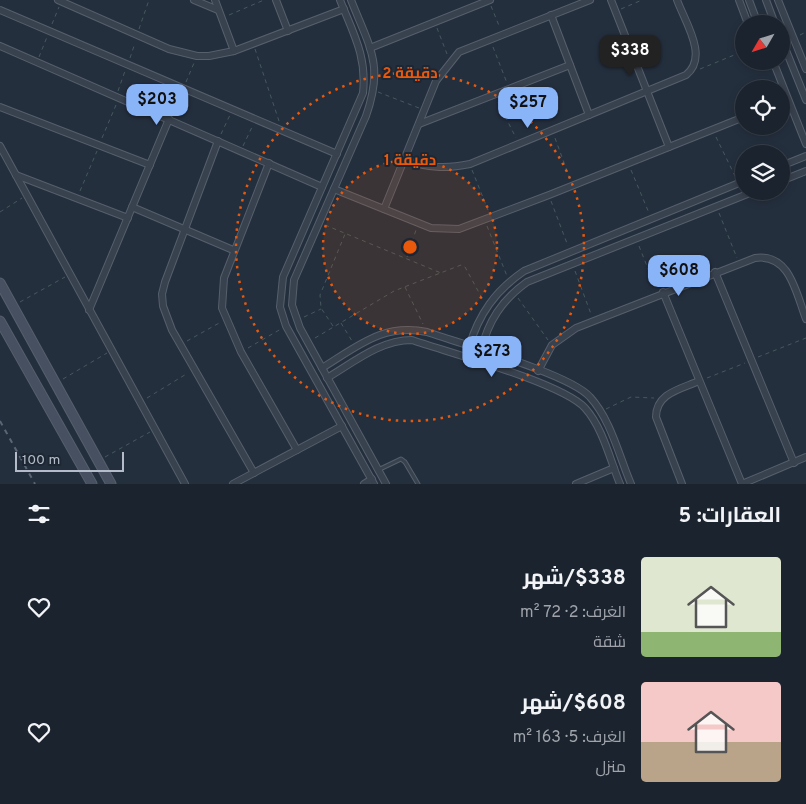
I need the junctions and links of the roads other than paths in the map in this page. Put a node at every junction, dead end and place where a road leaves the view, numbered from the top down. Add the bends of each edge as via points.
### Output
1 (194, 0) edge
2 (215, 0) edge
3 (276, 0) edge
4 (340, 0) edge
5 (351, 0) edge
6 (489, 0) edge
7 (590, 0) edge
8 (611, 0) edge
9 (677, 0) edge
10 (739, 0) edge
11 (749, 0) edge
12 (766, 0) edge
13 (61, 1) edge
14 (780, 1) edge
15 (344, 9) junction
16 (0, 10) edge
17 (218, 10) junction
18 (551, 15) junction
19 (745, 15) edge
20 (755, 15) edge
21 (772, 15) edge
22 (288, 31) junction
23 (0, 46) edge
24 (370, 48) junction
25 (234, 51) junction
26 (790, 60) edge
27 (570, 65) junction
28 (806, 70) edge
29 (647, 91) junction
30 (806, 100) edge
31 (790, 104) edge
32 (0, 107) edge
33 (589, 115) junction
34 (169, 119) junction
35 (735, 121) edge
36 (419, 124) junction
37 (218, 140) junction
38 (806, 144) edge
39 (0, 146) edge
40 (669, 147) junction
41 (337, 154) junction
42 (806, 156) edge
43 (405, 160) junction
44 (790, 162) edge
45 (269, 163) junction
46 (150, 165) junction
47 (806, 171) edge
48 (16, 176) junction
49 (790, 177) edge
50 (735, 184) edge
51 (322, 186) junction
52 (334, 189) junction
53 (735, 199) edge
54 (132, 207) junction
55 (384, 209) junction
56 (128, 218) junction
57 (186, 230) junction
58 (233, 250) junction
59 (289, 262) junction
60 (300, 267) junction
61 (715, 272) junction
62 (0, 283) edge
63 (660, 293) junction
64 (89, 310) junction
65 (806, 318) edge
66 (0, 321) edge
67 (469, 347) junction
68 (481, 351) junction
69 (322, 368) junction
70 (538, 371) junction
71 (327, 378) junction
72 (700, 381) junction
73 (342, 426) junction
74 (92, 450) junction
75 (297, 450) junction
76 (806, 457) edge
77 (77, 458) junction
78 (794, 462) junction
79 (614, 468) junction
80 (378, 470) junction
81 (254, 473) junction
82 (373, 482) edge
83 (92, 484) edge
84 (111, 484) edge
85 (185, 484) edge
86 (233, 484) edge
87 (364, 484) edge
88 (386, 484) edge
89 (418, 484) edge
90 (576, 484) edge
91 (620, 484) edge
92 (631, 484) edge
93 (682, 484) edge

1 - 17 street
2 - 17 street
3 - 22 street
4 - 15 street
5 - 24 street
6 - 24 street
7 - 18 street
8 - 29 street
9 - 29 street via 697,52 695,66 686,75
10 - 19 street
11 - 20 street
12 - 21 street
13 - 25 street via 169,49 197,56
14 - 28 street
15 - 22 street
15 - 41 street via 365,73 363,93
16 - 41 street
17 - 25 street
18 - 27 street
18 - 36 street via 459,52 436,81
22 - 25 street
23 - 34 street
24 - 52 street via 376,73 374,90
26 - 30 street
27 - 33 street
27 - 36 street
29 - 33 street
29 - 40 street
31 - 38 street
32 - 46 street
33 - 43 street via 470,164 436,168
34 - 37 street
34 - 46 street
35 - 40 street
36 - 43 street
37 - 45 street
37 - 57 street
39 - 48 street
40 - 55 street via 459,229 445,230 418,224
41 - 51 street
42 - 44 street
43 - 55 street
45 - 51 street
45 - 58 street
46 - 54 street
47 - 49 street
48 - 56 street
48 - 64 street
50 - 67 street via 524,271 509,281 486,307
51 - 59 street
52 - 55 street
52 - 60 street
53 - 68 street via 527,282 513,292 492,318
54 - 56 street
54 - 57 street
56 - 64 street
57 - 58 street
57 - 81 street via 162,294 166,318
58 - 75 street via 222,293 226,319 241,352
59 - 60 street
59 - 73 street via 280,293 280,307 286,326
60 - 69 street via 292,292 292,305 297,322
61 - 63 street
61 - 65 street via 762,257 781,264 789,275
61 - 78 street
62 - 74 street
63 - 70 street via 563,335 552,345
63 - 72 street
64 - 85 street
66 - 77 street
67 - 68 street
67 - 69 street via 410,328 393,330 377,334
68 - 70 street
69 - 71 street
70 - 92 street via 579,387 590,397 601,412
71 - 79 street via 382,345 412,340 527,379 577,400 592,417
71 - 80 street
72 - 78 street via 742,484
72 - 93 street via 660,400 656,417
73 - 75 street
73 - 82 street
74 - 77 street
74 - 84 street
75 - 81 street
76 - 78 street
77 - 83 street
79 - 90 street
79 - 91 street
80 - 88 street
80 - 89 lane via 401,460
81 - 86 street
82 - 87 street

